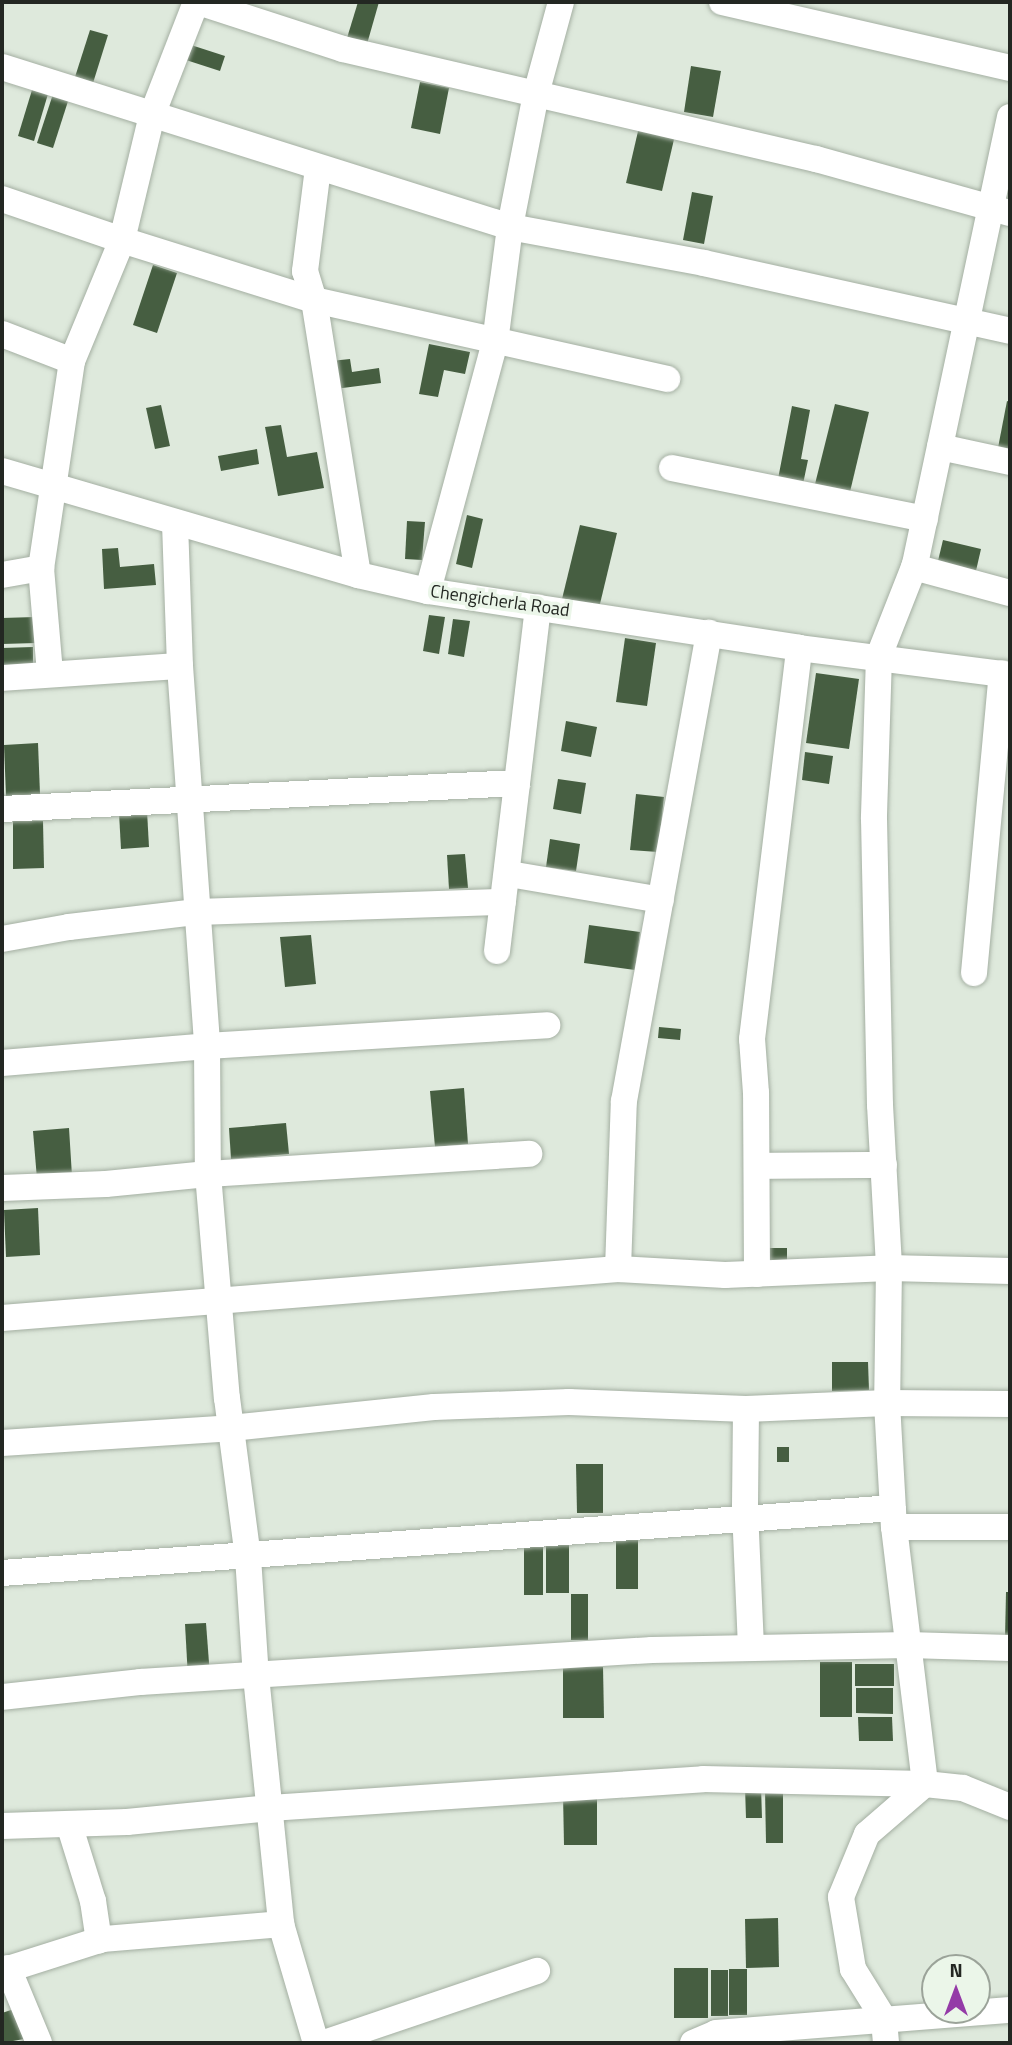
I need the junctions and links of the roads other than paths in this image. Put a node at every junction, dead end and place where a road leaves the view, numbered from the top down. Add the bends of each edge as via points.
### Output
1 (197, 2) edge
2 (561, 2) edge
3 (722, 2) edge
4 (2, 67) edge
5 (1010, 68) edge
6 (536, 94) junction
7 (152, 115) junction
8 (1010, 117) edge
9 (318, 168) junction
10 (2, 198) edge
11 (1001, 211) edge
12 (510, 227) junction
13 (122, 240) junction
14 (314, 300) junction
15 (967, 322) junction
16 (1010, 331) edge
17 (2, 334) edge
18 (495, 342) junction
19 (72, 361) junction
20 (667, 379) dead end
21 (940, 447) junction
22 (1010, 462) edge
23 (672, 468) dead end
24 (2, 471) edge
25 (51, 488) junction
26 (925, 519) junction
27 (175, 523) junction
28 (914, 567) junction
29 (41, 569) junction
30 (2, 575) edge
31 (358, 575) junction
32 (428, 591) junction
33 (1010, 593) edge
34 (538, 607) junction
35 (709, 633) junction
36 (799, 648) junction
37 (879, 656) junction
38 (180, 666) junction
39 (50, 674) junction
40 (1006, 674) edge
41 (2, 678) edge
42 (517, 783) junction
43 (188, 798) junction
44 (2, 809) edge
45 (509, 874) junction
46 (661, 900) junction
47 (503, 902) junction
48 (197, 912) junction
49 (2, 939) edge
50 (497, 951) dead end
51 (974, 973) dead end
52 (547, 1025) dead end
53 (207, 1045) junction
54 (2, 1063) edge
55 (529, 1154) dead end
56 (884, 1165) junction
57 (757, 1166) junction
58 (208, 1174) junction
59 (2, 1188) edge
60 (889, 1268) junction
61 (618, 1269) junction
62 (1010, 1271) edge
63 (757, 1274) junction
64 (218, 1300) junction
65 (2, 1318) edge
66 (887, 1404) junction
67 (1010, 1404) edge
68 (746, 1409) junction
69 (231, 1428) junction
70 (2, 1443) edge
71 (894, 1518) junction
72 (746, 1520) junction
73 (1010, 1527) edge
74 (248, 1557) junction
75 (2, 1573) edge
76 (908, 1645) junction
77 (751, 1647) junction
78 (1010, 1648) edge
79 (256, 1676) junction
80 (2, 1697) edge
81 (925, 1784) junction
82 (1010, 1807) edge
83 (270, 1808) junction
84 (69, 1824) junction
85 (2, 1826) edge
86 (281, 1924) junction
87 (99, 1941) junction
88 (5, 1969) edge
89 (537, 1971) dead end
90 (1010, 2010) edge
91 (885, 2031) edge
92 (39, 2043) edge
93 (316, 2043) edge
94 (324, 2043) edge
95 (693, 2043) edge

1 - 6 street via 343,49
1 - 7 street
2 - 6 street
3 - 5 street
4 - 7 street
6 - 11 street via 816,159
6 - 12 street
7 - 9 street
7 - 13 street
8 - 11 street
9 - 12 street
9 - 14 street via 305,271
10 - 13 street
11 - 15 street
12 - 15 street via 705,263
12 - 18 street
13 - 14 street
13 - 19 street
14 - 18 street
14 - 31 street
15 - 16 street
15 - 21 street
17 - 19 street
18 - 20 street
18 - 32 street
19 - 25 street
21 - 22 street
21 - 26 street
23 - 26 street
24 - 25 street, Chengicherla Road
25 - 27 street, Chengicherla Road
25 - 29 street
26 - 28 street
27 - 31 street, Chengicherla Road
27 - 38 street
28 - 33 street
28 - 37 street
29 - 30 street
29 - 39 street
31 - 32 street, Chengicherla Road
32 - 34 street, Chengicherla Road
34 - 35 street, Chengicherla Road
34 - 42 street
35 - 36 street, Chengicherla Road
35 - 46 street
36 - 37 street, Chengicherla Road
36 - 57 street via 752,1039
37 - 40 street, Chengicherla Road
37 - 56 street via 874,819
38 - 39 street
38 - 43 street
39 - 41 street
40 - 51 street
42 - 43 street
42 - 45 street
43 - 44 street
43 - 48 street
45 - 46 street
45 - 47 street
46 - 61 street via 624,1101
47 - 48 street
47 - 50 street
48 - 49 street
48 - 53 street
52 - 53 street
53 - 54 street
53 - 58 street
55 - 58 street
56 - 57 street
56 - 60 street
57 - 63 street
58 - 59 street
58 - 64 street
60 - 62 street
60 - 63 street
60 - 66 street
61 - 63 street
61 - 64 street
64 - 65 street
64 - 69 street
66 - 67 street
66 - 68 street
66 - 71 street
68 - 69 street via 569,1402 434,1407
68 - 72 street
69 - 70 street
69 - 74 street
71 - 72 street
71 - 73 street
71 - 76 street
72 - 74 street via 612,1526
72 - 77 street
74 - 75 street
74 - 79 street
76 - 77 street
76 - 78 street
76 - 81 street
77 - 79 street
79 - 80 street via 140,1682
79 - 83 street
81 - 82 street via 963,1788
81 - 83 street via 703,1779
81 - 91 street via 867,1834 841,1897 853,1969
83 - 84 street
83 - 86 street
84 - 85 street
84 - 87 street via 93,1901
86 - 87 street
86 - 93 street
87 - 88 street
88 - 92 street
89 - 94 street
90 - 91 street
91 - 95 street via 716,2033

